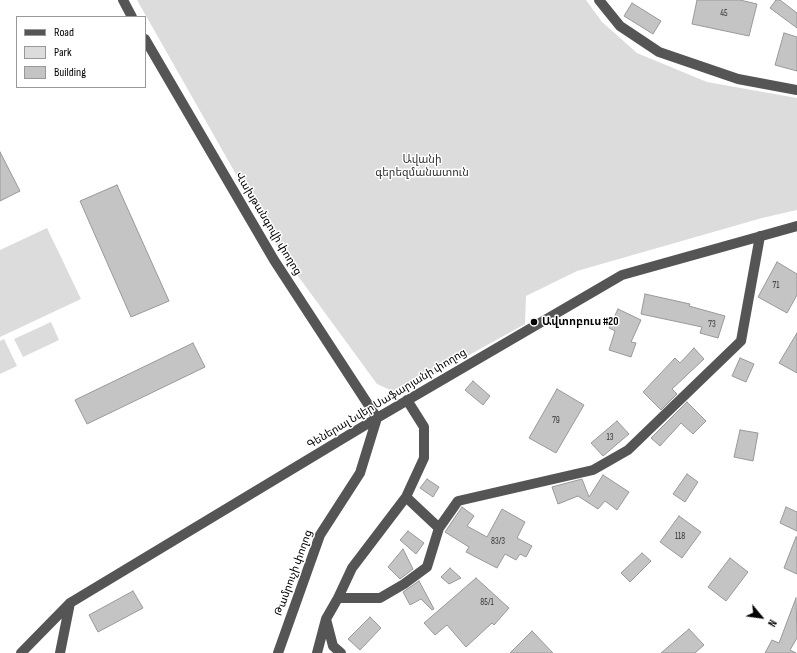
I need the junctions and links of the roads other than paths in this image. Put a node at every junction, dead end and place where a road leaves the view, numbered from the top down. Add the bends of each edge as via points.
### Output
1 (123, 0) edge
2 (599, 0) edge
3 (131, 16) edge
4 (146, 40) edge
5 (797, 90) edge
6 (797, 226) edge
7 (760, 236) junction
8 (407, 400) junction
9 (377, 418) junction
10 (406, 497) junction
11 (439, 528) junction
12 (338, 598) junction
13 (70, 603) junction
14 (326, 619) junction
15 (21, 653) edge
16 (60, 653) edge
17 (278, 653) edge
18 (317, 653) edge
19 (342, 653) edge

1 - 3 street
2 - 5 street via 620,26 659,52 738,79
4 - 9 street, Վախթանգովի փողոց via 274,260
6 - 7 street, Գեներալ Նվեր Սաֆարյանի փողոց
7 - 8 street, Գեներալ Նվեր Սաֆարյանի փողոց via 622,275
7 - 11 street via 741,342 628,450 594,470 458,501
8 - 9 street, Գեներալ Նվեր Սաֆարյանի փողոց
8 - 10 street via 424,427 424,458
9 - 13 street, Գեներալ Նվեր Սաֆարյանի փողոց
9 - 17 street, Թամրուչի փողոց via 360,473 320,535
10 - 11 street
10 - 12 street via 352,568
11 - 12 street via 427,567 404,584 380,598
12 - 14 street
13 - 15 street, Գեներալ Նվեր Սաֆարյանի փողոց
13 - 16 street
14 - 18 street
14 - 19 street via 334,646

